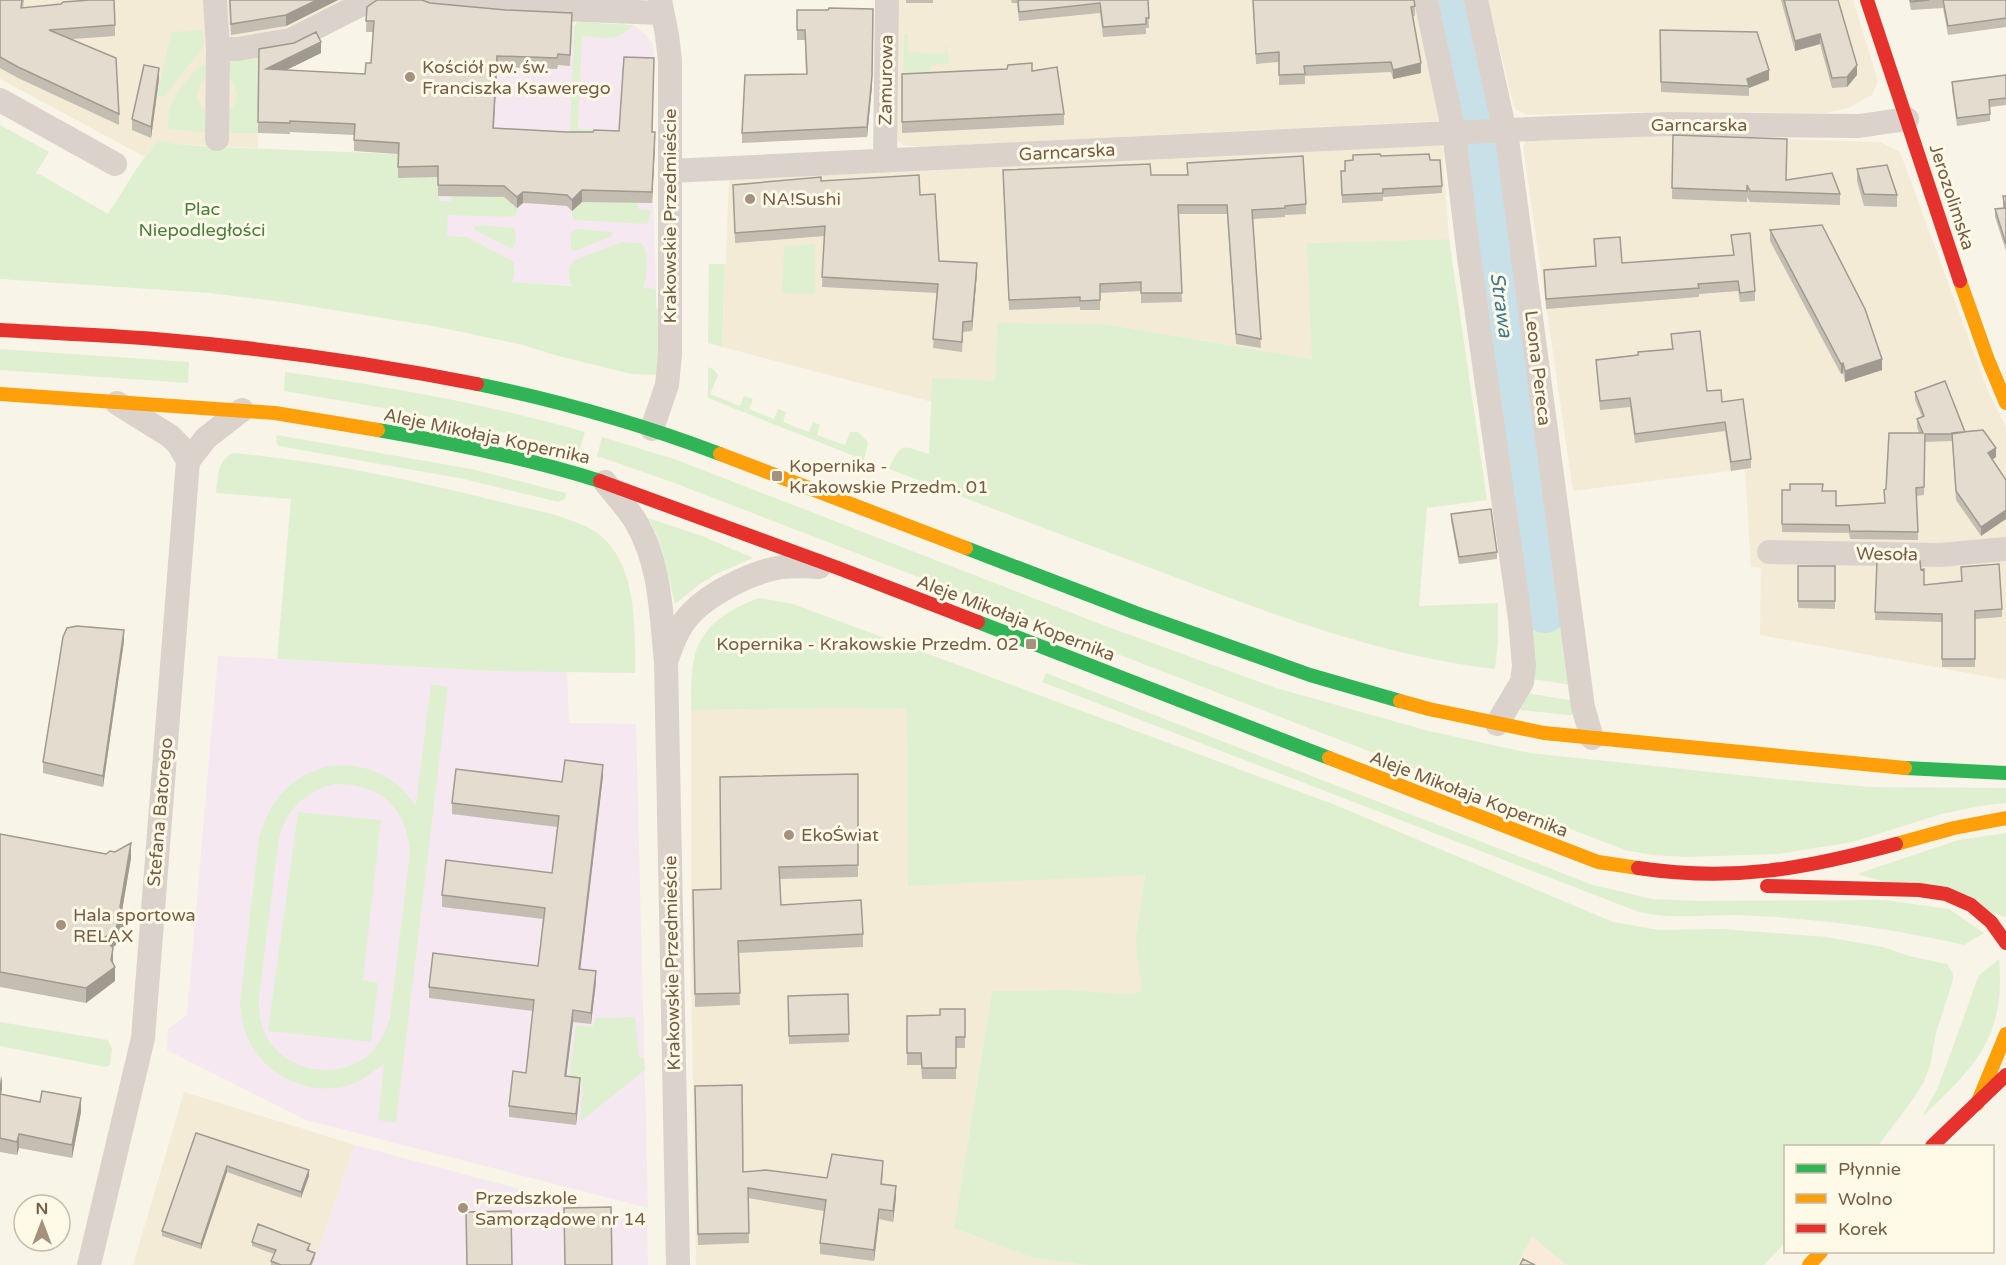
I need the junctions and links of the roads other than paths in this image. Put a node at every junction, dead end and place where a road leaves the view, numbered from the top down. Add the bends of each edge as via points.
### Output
1 (215, 0) edge
2 (370, 0) edge
3 (431, 0) edge
4 (887, 0) edge
5 (1426, 0) edge
6 (1476, 0) edge
7 (1867, 0) edge
8 (661, 6) edge
9 (218, 49) junction
10 (0, 100) edge
11 (1907, 119) junction
12 (1498, 131) junction
13 (1459, 132) junction
14 (218, 140) dead end
15 (885, 160) junction
16 (115, 164) dead end
17 (670, 171) junction
18 (0, 330) edge
19 (0, 394) edge
20 (113, 401) junction
21 (2006, 403) edge
22 (242, 410) junction
23 (652, 429) junction
24 (188, 461) junction
25 (605, 482) junction
26 (2006, 549) edge
27 (1769, 552) dead end
28 (838, 568) junction
29 (666, 662) junction
30 (1497, 724) junction
31 (1592, 738) junction
32 (2006, 773) edge
33 (2006, 818) edge
34 (1598, 862) junction
35 (2006, 943) edge
36 (2006, 1034) edge
37 (2006, 1065) edge
38 (2006, 1076) edge
39 (1977, 1104) junction
40 (1933, 1145) edge
41 (1819, 1253) edge
42 (89, 1265) edge
43 (678, 1265) edge
44 (1809, 1265) edge

1 - 9 street
2 - 9 street via 291,40
3 - 8 street via 507,7
4 - 15 street, Zamurowa
5 - 13 street
6 - 12 street, Leona Pereca
7 - 11 main road, Jerozolimska
8 - 17 street, Krakowskie Przedmieście via 670,61
9 - 14 street
10 - 16 street
11 - 12 street, Garncarska via 1859,126 1668,124
11 - 21 main road, Jerozolimska via 1964,293
12 - 13 street, Garncarska
12 - 31 street, Leona Pereca via 1522,244 1583,707
13 - 15 street, Garncarska
13 - 30 street via 1468,257 1524,666 1522,682
15 - 17 street, Garncarska
17 - 23 street, Krakowskie Przedmieście via 669,373
18 - 23 main road via 203,344 368,365 485,385
19 - 20 main road, Aleje Mikołaja Kopernika
20 - 22 main road, Aleje Mikołaja Kopernika
20 - 24 street via 170,436
22 - 24 street via 206,438
22 - 25 main road, Aleje Mikołaja Kopernika via 275,412 423,438 550,465
23 - 30 main road via 1136,614 1310,675
24 - 42 street, Stefana Batorego via 143,1038
25 - 28 main road, Aleje Mikołaja Kopernika
25 - 29 street, Krakowskie Przedmieście via 636,522 647,548 658,584
26 - 27 street, Wesoła via 1940,555
28 - 29 street, Krakowskie Przedmieście via 779,568 717,593 682,624
28 - 34 main road, Aleje Mikołaja Kopernika
29 - 43 street, Krakowskie Przedmieście
30 - 31 main road
31 - 32 main road via 1892,767
33 - 34 main road, Aleje Mikołaja Kopernika via 1948,828 1867,852 1742,874 1654,872
34 - 35 main road via 1643,879 1675,884 1871,888 1946,894 1971,905 1991,922
36 - 39 main road
37 - 39 main road
38 - 39 main road
39 - 40 main road
41 - 44 main road

